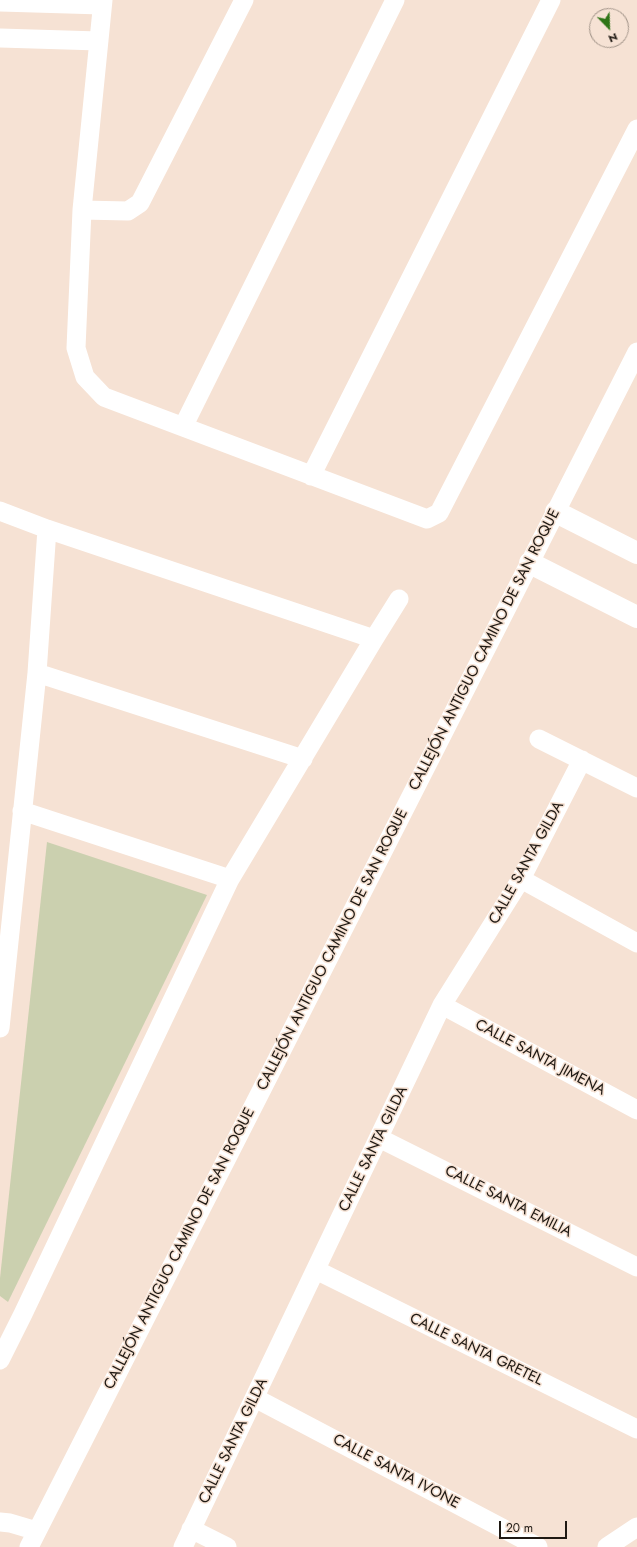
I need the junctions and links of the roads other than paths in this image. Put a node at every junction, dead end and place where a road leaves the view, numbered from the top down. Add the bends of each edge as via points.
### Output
1 (244, 0) edge
2 (395, 0) edge
3 (551, 0) edge
4 (0, 2) edge
5 (102, 2) edge
6 (0, 38) edge
7 (99, 41) junction
8 (637, 130) edge
9 (82, 210) junction
10 (637, 352) edge
11 (183, 427) junction
12 (311, 476) junction
13 (0, 511) edge
14 (556, 512) junction
15 (47, 529) junction
16 (637, 553) edge
17 (530, 563) junction
18 (399, 599) dead end
19 (637, 617) edge
20 (374, 639) junction
21 (36, 673) junction
22 (539, 739) dead end
23 (303, 759) junction
24 (582, 760) junction
25 (637, 788) edge
26 (22, 811) junction
27 (230, 879) junction
28 (521, 879) junction
29 (637, 943) edge
30 (442, 1005) junction
31 (0, 1028) edge
32 (637, 1110) edge
33 (379, 1138) junction
34 (636, 1265) edge
35 (316, 1270) junction
36 (0, 1360) edge
37 (254, 1398) junction
38 (637, 1429) edge
39 (0, 1522) edge
40 (637, 1527) edge
41 (191, 1529) junction
42 (33, 1539) edge
43 (183, 1547) edge
44 (226, 1547) edge
45 (538, 1547) edge
46 (607, 1547) edge

1 - 9 street via 140,203 128,211
2 - 11 street
3 - 12 street
4 - 5 street
5 - 7 street
6 - 7 street
7 - 9 street
8 - 12 street via 439,513 427,519
9 - 11 street via 76,348 85,377 104,397
10 - 14 street, CALLEJÓN ANTIGUO CAMINO DE SAN ROQUE
11 - 12 street
13 - 15 street
14 - 16 street
14 - 17 street, CALLEJÓN ANTIGUO CAMINO DE SAN ROQUE
15 - 20 street
15 - 21 street
17 - 19 street
17 - 42 street, CALLEJÓN ANTIGUO CAMINO DE SAN ROQUE
18 - 20 street
20 - 23 street
21 - 23 street
21 - 26 street
22 - 24 street
23 - 27 street
24 - 25 street
24 - 28 street, CALLE SANTA GILDA
26 - 27 street
26 - 31 street
27 - 36 street
28 - 29 street
28 - 30 street, CALLE SANTA GILDA
30 - 32 street, CALLE SANTA JIMENA
30 - 33 street, CALLE SANTA GILDA
33 - 34 street, CALLE SANTA EMILIA
33 - 35 street, CALLE SANTA GILDA
35 - 37 street, CALLE SANTA GILDA
35 - 38 street, CALLE SANTA GRETEL
37 - 41 street, CALLE SANTA GILDA
37 - 45 street, CALLE SANTA IVONE
39 - 42 street via 10,1523
40 - 46 street
41 - 43 street, CALLE SANTA GILDA
41 - 44 street

